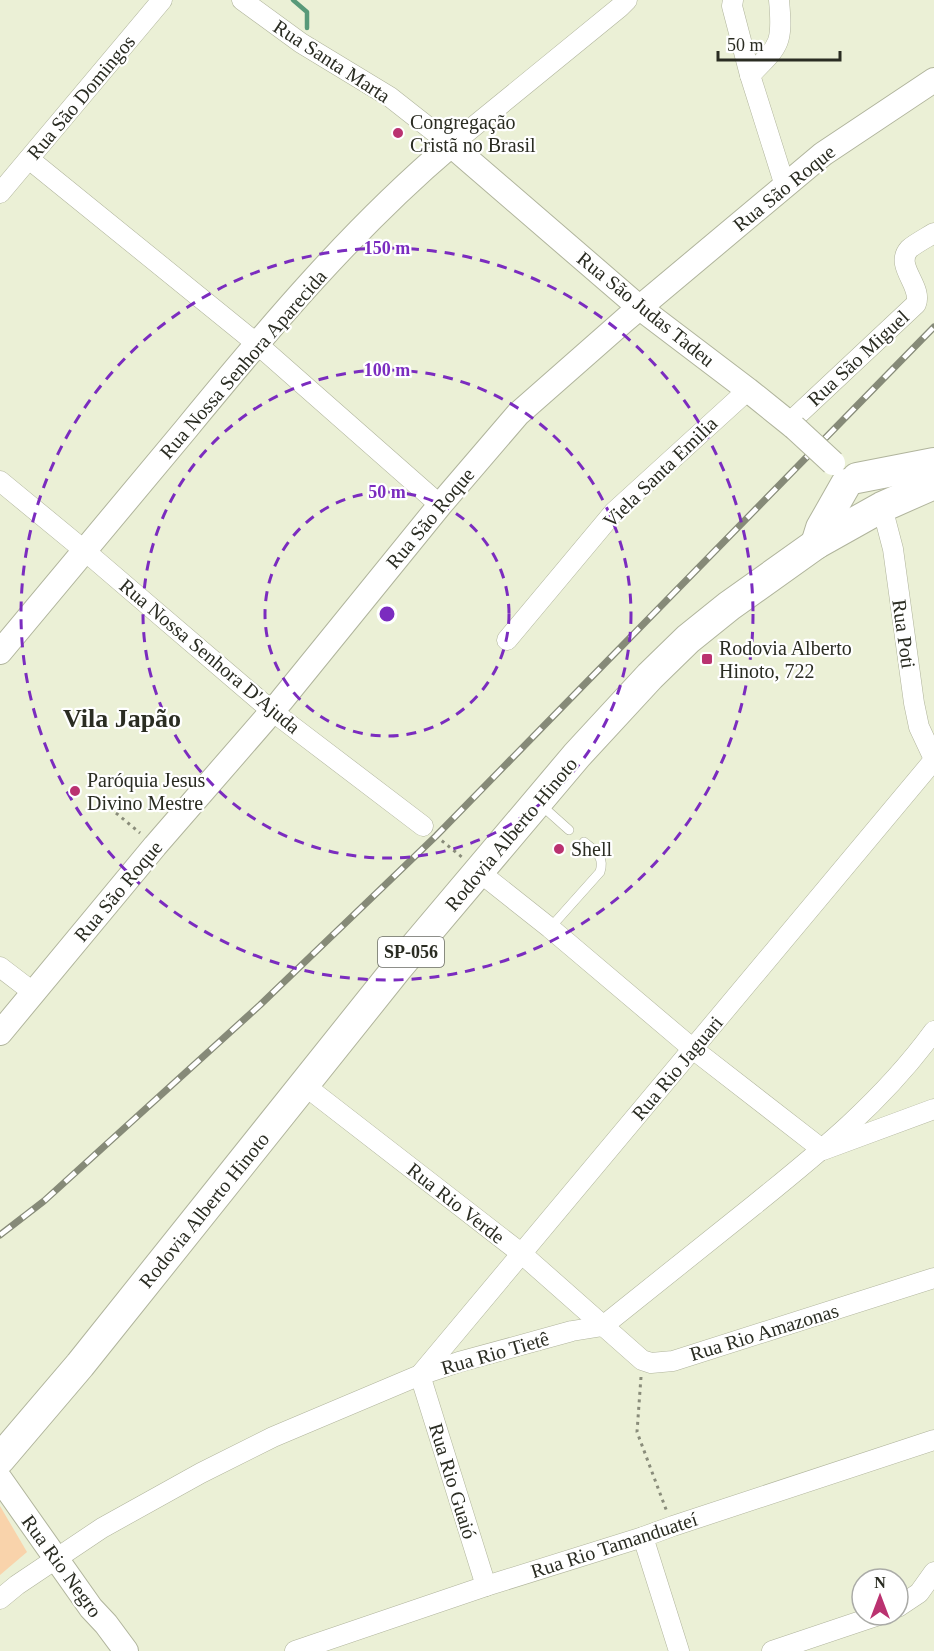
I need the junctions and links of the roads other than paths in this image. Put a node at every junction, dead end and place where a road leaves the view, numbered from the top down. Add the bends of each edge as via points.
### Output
1 (162, 0) edge
2 (242, 0) edge
3 (733, 0) edge
4 (779, 0) edge
5 (619, 2) edge
6 (750, 75) junction
7 (934, 80) edge
8 (451, 145) junction
9 (29, 159) junction
10 (785, 186) junction
11 (0, 193) edge
12 (934, 233) edge
13 (640, 308) junction
14 (256, 344) junction
15 (747, 390) junction
16 (791, 425) junction
17 (934, 463) edge
18 (844, 474) junction
19 (0, 481) edge
20 (934, 484) edge
21 (440, 505) junction
22 (872, 512) junction
23 (816, 544) junction
24 (85, 551) junction
25 (507, 639) dead end
26 (0, 652) edge
27 (272, 711) junction
28 (934, 760) edge
29 (537, 802) junction
30 (423, 826) road end
31 (569, 830) dead end
32 (584, 842) dead end
33 (478, 871) junction
34 (550, 928) junction
35 (0, 967) edge
36 (34, 993) junction
37 (934, 1031) edge
38 (0, 1034) edge
39 (693, 1049) junction
40 (304, 1084) junction
41 (934, 1109) edge
42 (823, 1150) junction
43 (522, 1254) junction
44 (934, 1278) edge
45 (603, 1326) junction
46 (420, 1376) junction
47 (934, 1440) edge
48 (0, 1459) edge
49 (0, 1479) edge
50 (644, 1537) junction
51 (55, 1559) junction
52 (934, 1572) edge
53 (486, 1586) junction
54 (0, 1599) edge
55 (910, 1599) edge
56 (850, 1625) edge
57 (126, 1651) edge
58 (295, 1651) edge
59 (679, 1651) edge
60 (772, 1651) edge

1 - 9 street, Rua São Domingos
2 - 8 street, Rua Santa Marta via 301,43 390,96
3 - 6 street
4 - 6 street via 778,44
5 - 8 street, Rua Nossa Senhora Aparecida
6 - 10 street
7 - 10 street, Rua São Roque via 823,154
8 - 13 street, Rua São Judas Tadeu
8 - 14 street, Rua Nossa Senhora Aparecida via 368,220
9 - 11 street, Rua São Domingos
9 - 14 street
10 - 13 street, Rua São Roque
12 - 16 street, Rua São Miguel via 910,249 905,260 918,295 916,304
13 - 15 street, Rua São Judas Tadeu
13 - 21 street, Rua São Roque via 518,414
14 - 21 street
14 - 24 street, Rua Nossa Senhora Aparecida
15 - 16 street, Rua São Judas Tadeu
15 - 25 street, Viela Santa Emilia via 614,512
16 - 18 street, Rua São Judas Tadeu, bridge
17 - 18 main road
18 - 22 street, Rua São Judas Tadeu via 875,493
18 - 23 main road
19 - 24 street, Rua Nossa Senhora D'Ajuda
20 - 22 main road, Rodovia Alberto Hinoto / SP-056
21 - 27 street, Rua São Roque
22 - 23 main road, Rodovia Alberto Hinoto / SP-056
22 - 28 street, Rua Poti via 893,549 914,703 919,728
23 - 29 main road, Rodovia Alberto Hinoto / SP-056 via 688,639
24 - 26 street, Rua Nossa Senhora Aparecida
24 - 27 street, Rua Nossa Senhora D'Ajuda
27 - 30 street, Rua Nossa Senhora D'Ajuda
27 - 36 street, Rua São Roque
28 - 39 street, Rua Rio Jaguari
29 - 31 lane
29 - 33 main road, Rodovia Alberto Hinoto / SP-056
32 - 34 lane via 600,855 600,872
33 - 34 street
33 - 40 main road, Rodovia Alberto Hinoto / SP-056
34 - 39 street
35 - 36 street
36 - 38 street, Rua São Roque
37 - 42 street, Rua Rio Tietê via 910,1064
39 - 42 street
39 - 43 street, Rua Rio Jaguari
40 - 43 street, Rua Rio Verde
40 - 48 main road, Rodovia Alberto Hinoto / SP-056
41 - 42 street
42 - 45 street, Rua Rio Tietê
43 - 45 street, Rua Rio Verde
43 - 46 street, Rua Rio Jaguari
44 - 45 street, Rua Rio Amazonas via 673,1361 642,1360
45 - 46 street, Rua Rio Tietê via 459,1362
46 - 51 street, Rua Rio Tietê via 221,1463 102,1528
46 - 53 street, Rua Rio Guaió
47 - 50 street, Rua Rio Tamanduateí
49 - 51 street, Rua Rio Negro
50 - 53 street, Rua Rio Tamanduateí
50 - 59 street
51 - 54 street, Rua Rio Tietê
51 - 57 street, Rua Rio Negro
52 - 55 street
53 - 58 street, Rua Rio Tamanduateí
56 - 60 street

